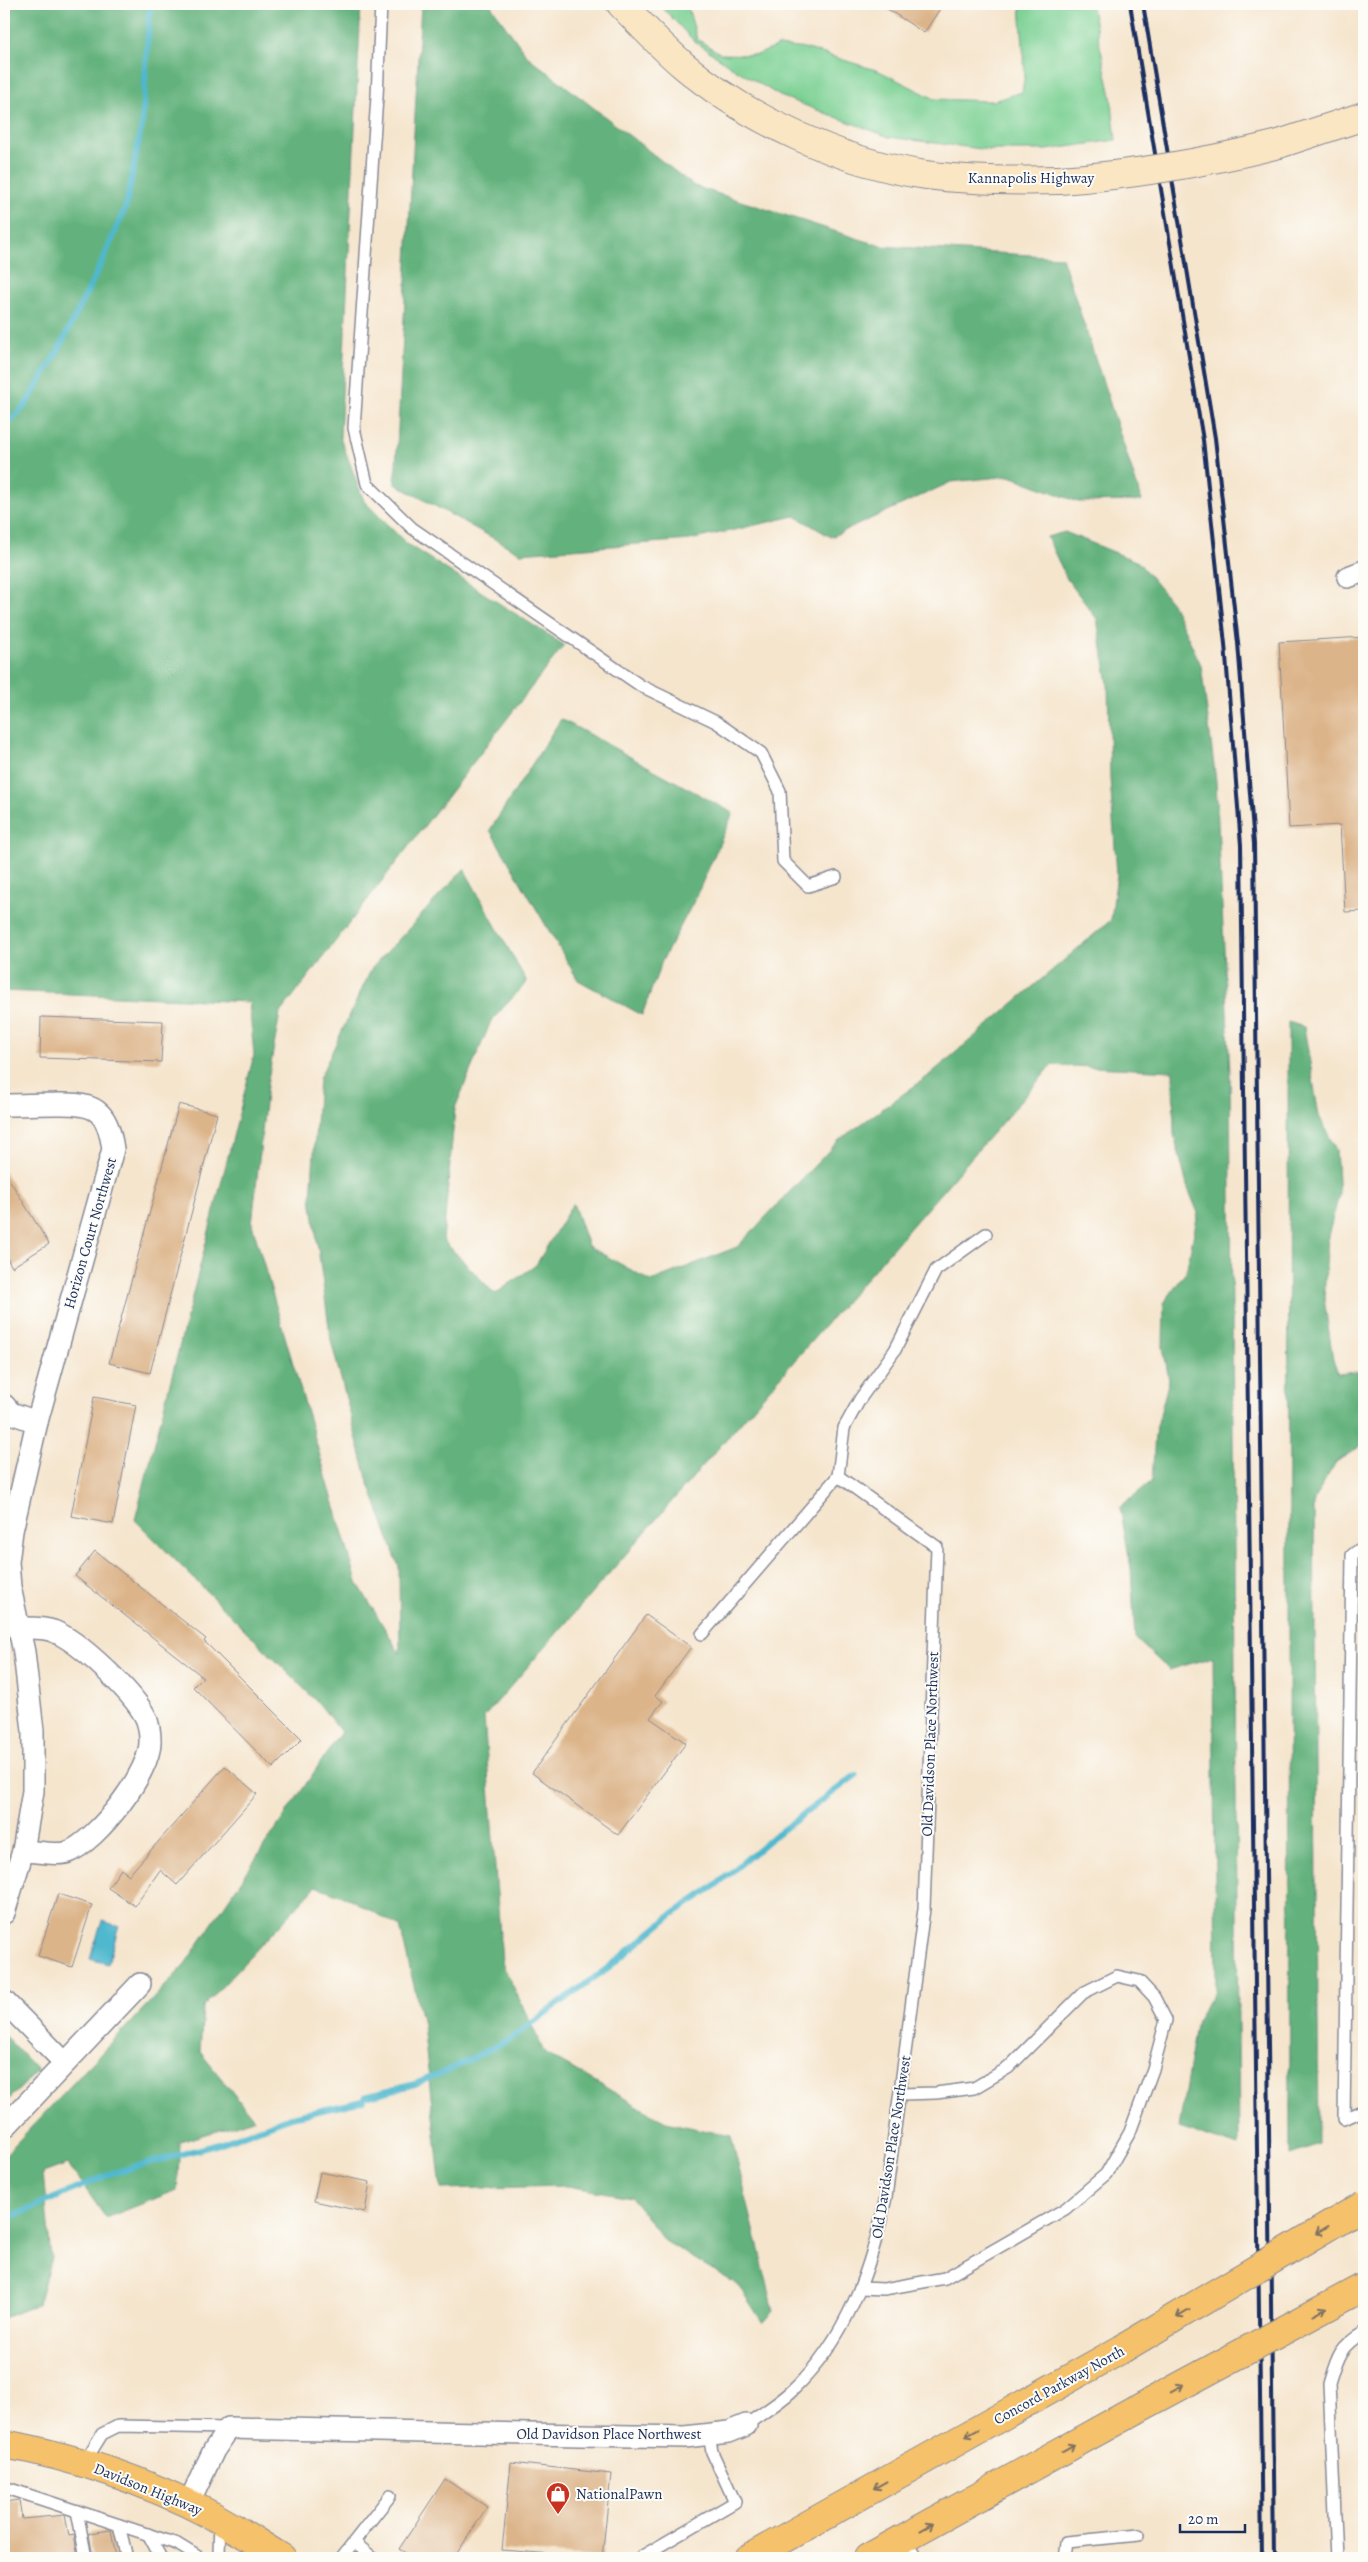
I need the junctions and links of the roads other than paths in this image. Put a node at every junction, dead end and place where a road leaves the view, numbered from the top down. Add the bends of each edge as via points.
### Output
1 (381, 4) edge
2 (621, 4) edge
3 (1364, 107) edge
4 (1364, 116) edge
5 (1336, 125) junction
6 (836, 878) dead end
7 (4, 1105) edge
8 (986, 1234) dead end
9 (4, 1405) edge
10 (38, 1422) junction
11 (838, 1476) junction
12 (1364, 1546) edge
13 (19, 1628) junction
14 (702, 1634) dead end
15 (23, 1850) junction
16 (4, 1913) edge
17 (140, 1984) dead end
18 (4, 2001) edge
19 (65, 2063) junction
20 (901, 2094) junction
21 (1364, 2110) edge
22 (4, 2128) edge
23 (1364, 2205) edge
24 (1364, 2287) edge
25 (861, 2288) junction
26 (1364, 2332) edge
27 (746, 2426) joint
28 (229, 2428) junction
29 (709, 2434) junction
30 (4, 2444) edge
31 (84, 2464) junction
32 (4, 2487) edge
33 (390, 2496) dead end
34 (188, 2505) junction
35 (77, 2511) junction
36 (220, 2520) junction
37 (119, 2525) junction
38 (148, 2534) junction
39 (1140, 2535) dead end
40 (354, 2542) junction
41 (906, 2550) edge
42 (276, 2557) edge
43 (86, 2558) edge
44 (127, 2558) edge
45 (161, 2558) edge
46 (200, 2558) edge
47 (225, 2558) edge
48 (342, 2558) edge
49 (372, 2558) edge
50 (639, 2558) edge
51 (749, 2558) edge
52 (868, 2558) edge
53 (1064, 2558) edge
54 (1337, 2558) edge

1 - 6 lane via 354,428 367,484 412,528 641,686 716,722 761,753 780,791 783,861 808,886
2 - 5 main road, Kannapolis Highway, bridge via 684,66 723,95 773,124 868,163 926,175 992,181 1097,178 1185,165 1280,144
3 - 5 main road, Kannapolis Highway
4 - 5 main road, Kannapolis Highway
7 - 10 street, Horizon Court Northwest via 82,1103 98,1111 110,1127 114,1149
8 - 11 lane via 936,1270 895,1350 844,1428
9 - 10 street via 11,1413
10 - 13 street, Horizon Court Northwest via 12,1531 8,1562
11 - 14 lane
11 - 20 lane, Old Davidson Place Northwest via 937,1547 924,1908
12 - 21 lane via 1352,1556 1344,2119
13 - 15 street, Horizon Court Northwest via 33,1731 33,1791
13 - 15 street via 52,1630 82,1647 132,1697 146,1718 150,1740 149,1756 140,1776 87,1840 67,1853
15 - 16 street, Horizon Court Northwest
17 - 19 street
18 - 19 street
19 - 22 street
20 - 25 lane, Old Davidson Place Northwest via 878,2238
20 - 25 lane via 974,2088 1008,2068 1083,1993 1117,1976 1139,1981 1154,1997 1166,2020 1153,2069 1130,2132 1106,2174 1065,2209 946,2278 884,2289
23 -> 51 main road, Concord Parkway North, bridge via 1122,2349
41 -> 24 main road, bridge via 1134,2411
25 - 27 lane, Old Davidson Place Northwest via 843,2326 808,2373 791,2392
26 - 54 lane via 1347,2342 1336,2360 1329,2384
27 - 29 street, Old Davidson Place Northwest
28 - 29 street, Old Davidson Place Northwest via 685,2437
28 - 31 lane via 118,2426 102,2434
28 - 34 street via 214,2450
29 - 50 lane via 712,2452 735,2502
30 - 31 main road, Davidson Highway
31 - 34 main road, Davidson Highway via 153,2488
32 - 35 lane
33 - 40 lane
34 - 36 main road, Davidson Highway
35 - 37 lane
35 - 43 lane
36 - 42 main road, Davidson Highway
36 - 47 lane via 219,2554
37 - 38 lane
37 - 44 lane
38 - 45 lane
38 - 46 lane via 177,2544
39 - 53 lane via 1066,2542
40 - 48 lane
40 - 49 lane
41 - 52 main road

